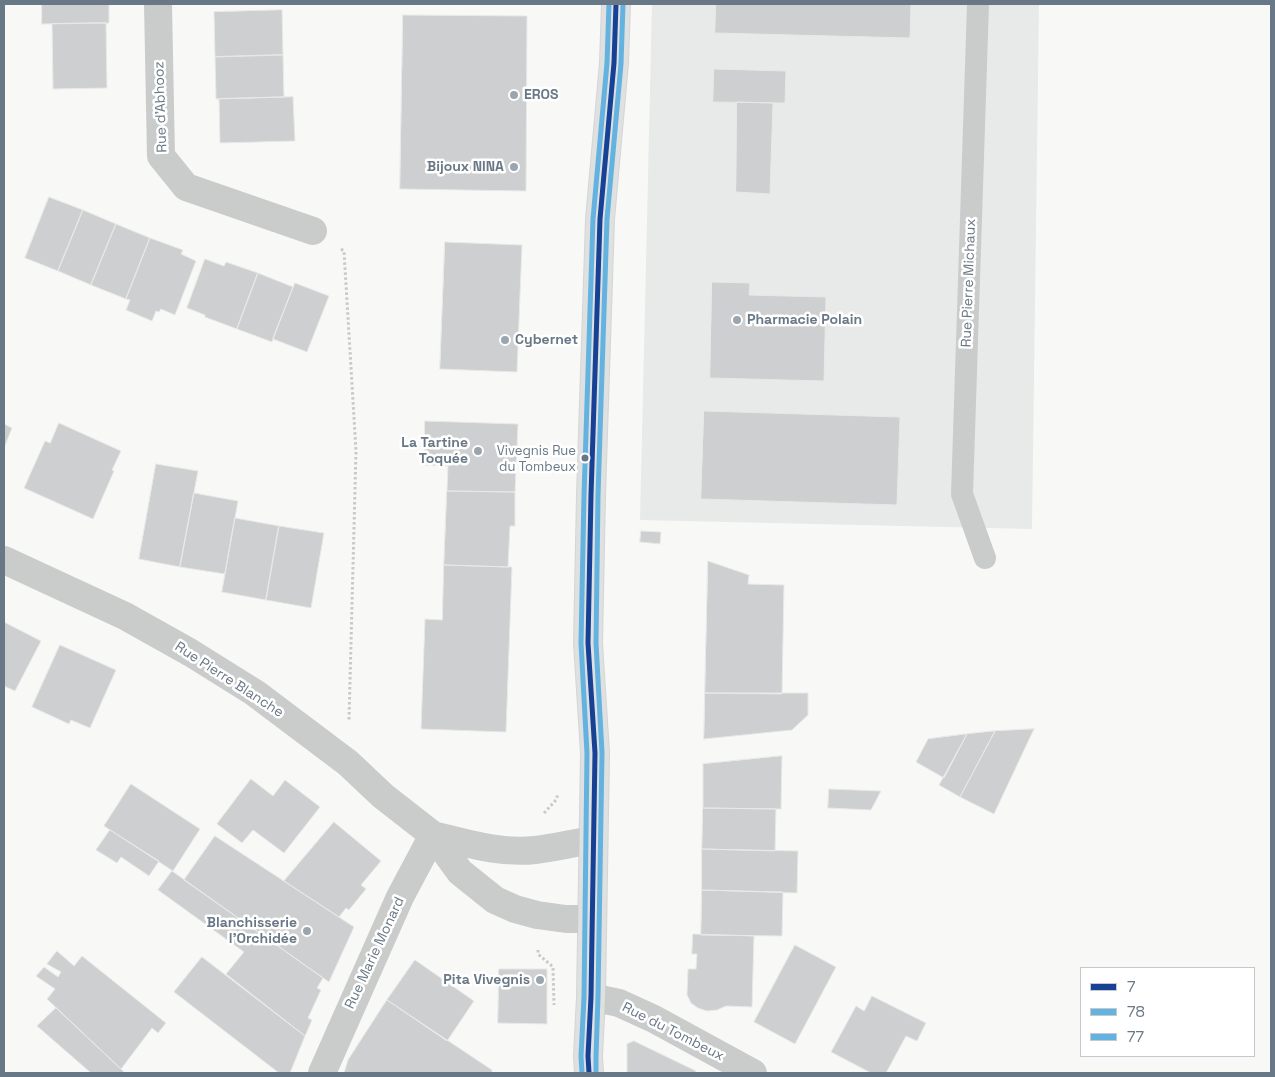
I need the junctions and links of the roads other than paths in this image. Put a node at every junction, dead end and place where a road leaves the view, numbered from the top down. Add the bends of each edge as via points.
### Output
1 (158, 4) edge
2 (616, 4) edge
3 (978, 4) edge
4 (313, 231) road end
5 (985, 558) dead end
6 (4, 560) edge
7 (433, 834) junction
8 (592, 840) junction
9 (591, 919) junction
10 (591, 997) junction
11 (322, 1073) edge
12 (589, 1073) edge
13 (753, 1073) edge

1 - 4 street, Rue d'Abhooz via 161,156 186,187
2 - 8 main road via 600,219 592,485 588,643 595,753
3 - 5 lane, Rue Pierre Michaux via 962,494
6 - 7 street, Rue Pierre Blanche via 125,616 255,693 348,763 383,796
7 - 8 street, Rue Pierre Blanche via 506,850 534,850
7 - 9 street, Rue Pierre Blanche via 460,872 495,900 537,915
7 - 11 street, Rue Marie Monard via 400,897
8 - 9 main road
9 - 10 main road
10 - 12 main road
10 - 13 street, Rue du Tombeux via 619,1004 654,1019

